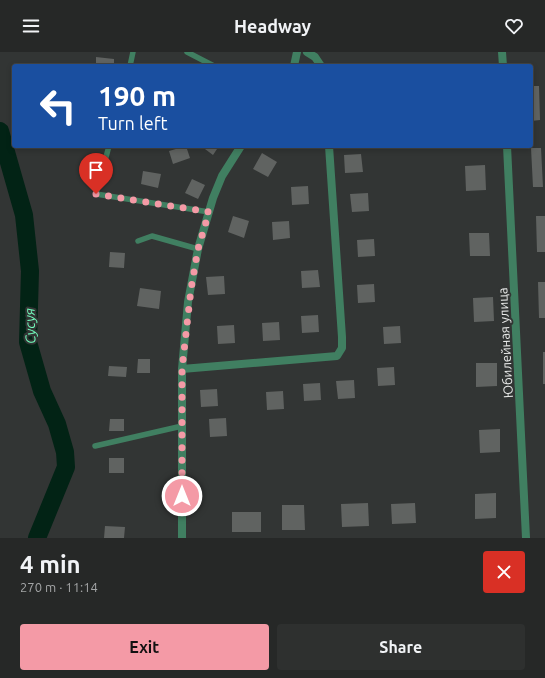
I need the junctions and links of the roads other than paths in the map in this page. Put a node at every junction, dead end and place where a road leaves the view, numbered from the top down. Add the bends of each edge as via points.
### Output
1 (133, 52) edge
2 (187, 52) edge
3 (297, 52) edge
4 (310, 52) edge
5 (502, 52) edge
6 (130, 64) edge
7 (210, 64) edge
8 (294, 64) edge
9 (320, 64) edge
10 (502, 64) edge
11 (108, 148) edge
12 (240, 148) edge
13 (329, 148) edge
14 (507, 148) edge
15 (209, 212) junction
16 (138, 241) dead end
17 (198, 249) junction
18 (182, 369) junction
19 (182, 426) junction
20 (96, 446) dead end
21 (182, 538) edge
22 (526, 538) edge

1 - 6 lane
2 - 7 lane
3 - 8 street
4 - 9 street
5 - 10 street
11 - 15 lane via 96,194
12 - 15 street via 222,176
13 - 18 street via 342,337 342,348 337,356
14 - 22 street, Юбилейная улица
15 - 17 street
16 - 17 lane via 152,236
17 - 18 street via 188,302
18 - 19 street
19 - 20 lane
19 - 21 street

